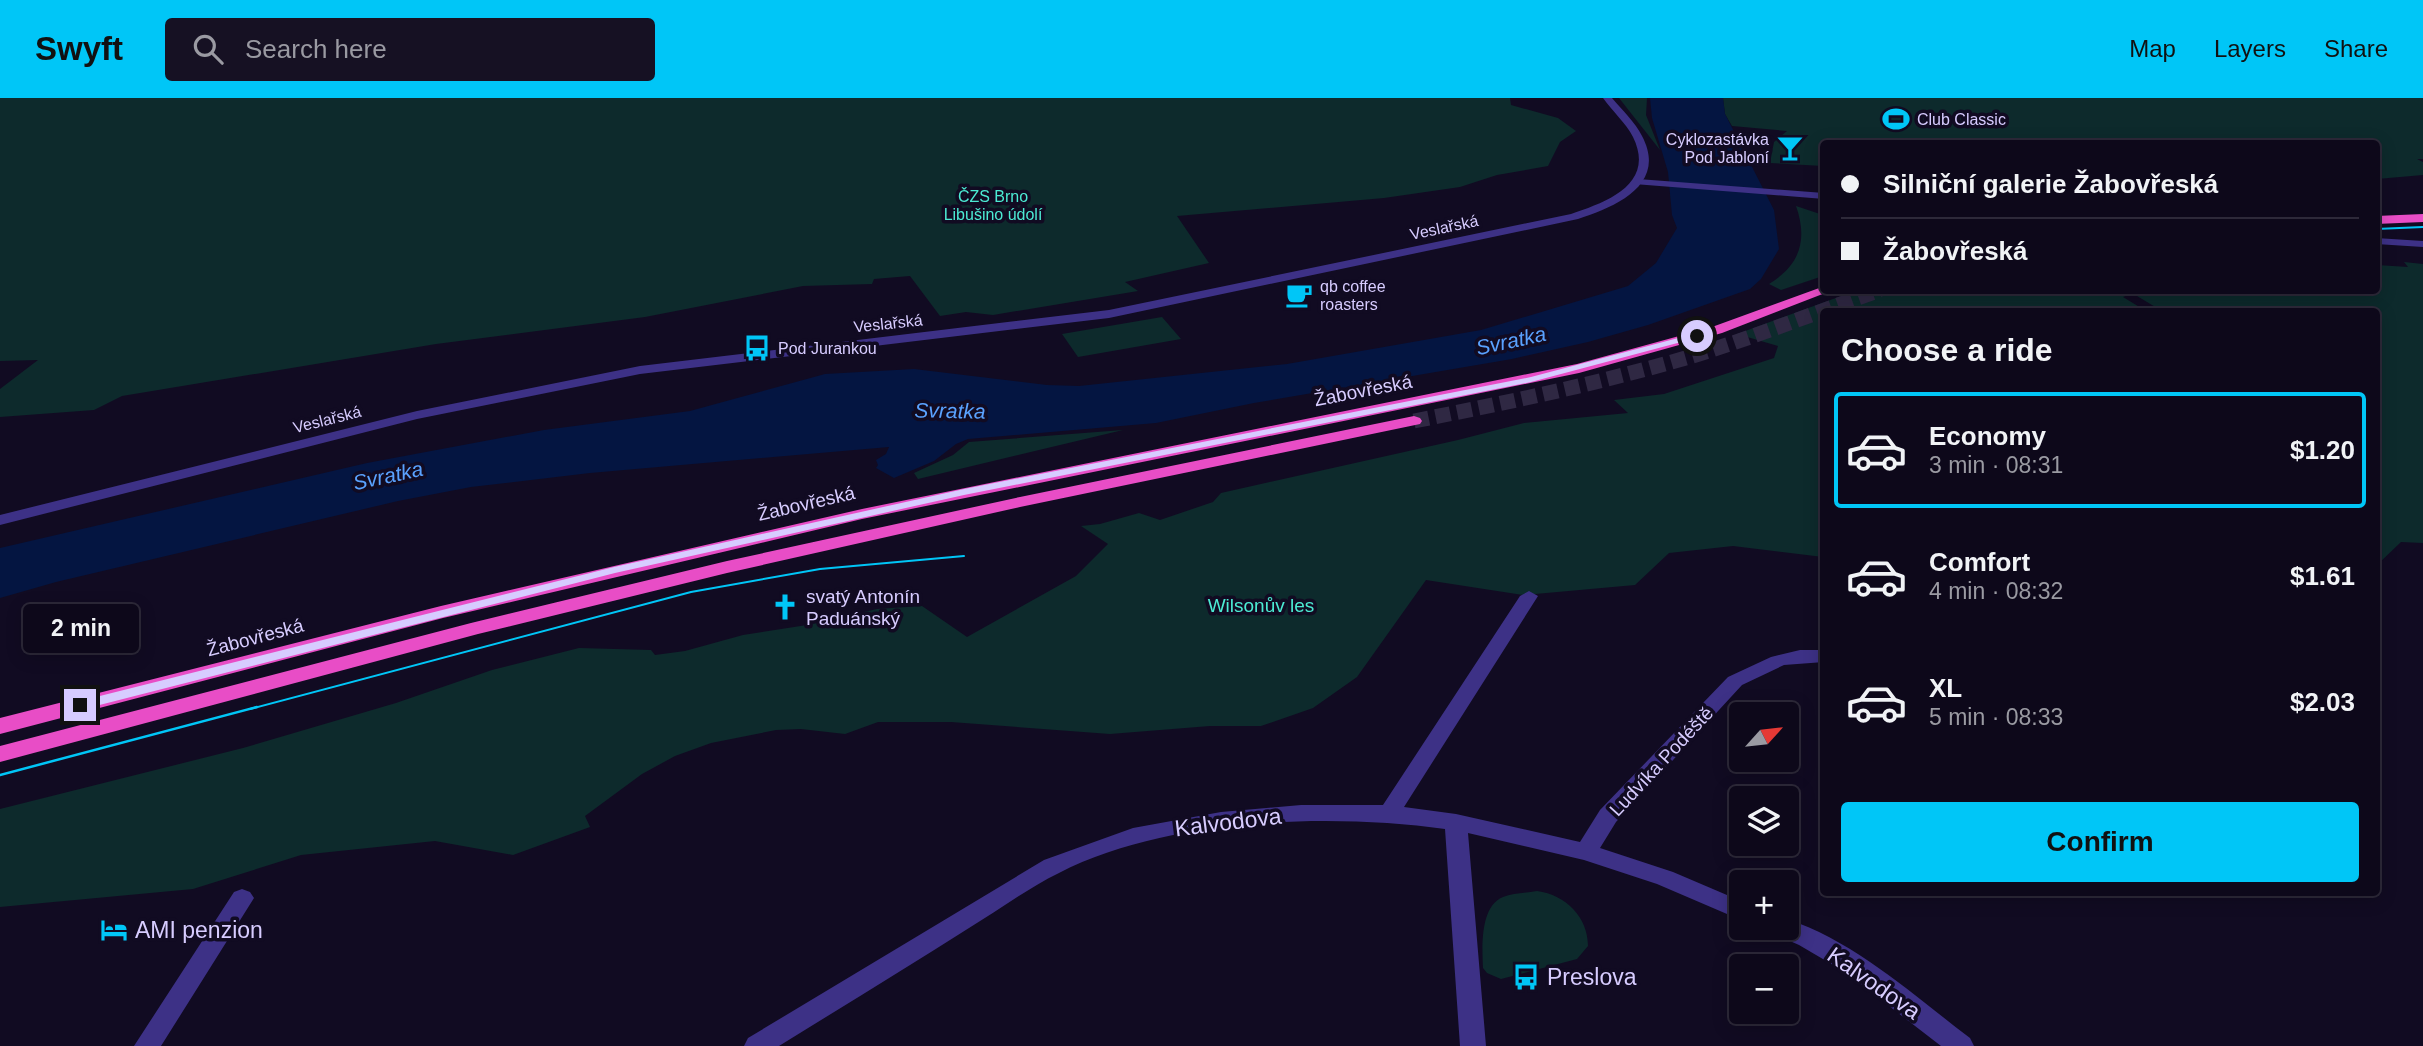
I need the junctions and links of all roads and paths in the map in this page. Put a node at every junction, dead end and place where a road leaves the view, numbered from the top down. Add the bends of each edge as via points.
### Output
1 (1607, 98) edge
2 (1638, 182) junction
3 (1820, 196) edge
4 (2423, 208) edge
5 (2380, 209) edge
6 (2423, 218) edge
7 (2380, 220) edge
8 (2380, 241) edge
9 (2423, 244) edge
10 (1820, 293) edge
11 (1414, 422) tunnel mouth
12 (0, 520) edge
13 (1529, 596) dead end
14 (1820, 656) edge
15 (0, 726) edge
16 (0, 754) edge
17 (1389, 813) junction
18 (1456, 822) junction
19 (1586, 852) junction
20 (243, 898) dead end
21 (1729, 906) edge
22 (1799, 934) edge
23 (147, 1046) edge
24 (757, 1046) edge
25 (1473, 1046) edge
26 (1961, 1046) edge

1 - 2 street via 1644,151 1645,168
2 - 3 street
2 - 12 street, Veslařská via 1605,206 1574,217 1177,301 1038,324 640,370 417,415
4 - 5 highway
6 - 7 highway
8 - 9 street
10 - 15 highway, Žabovřeská via 1630,355 639,564
11 - 16 highway via 761,559
13 - 17 street
14 - 19 street, Ludvíka Podéště via 1785,657 1735,681 1608,816
17 - 18 street, Kalvodova
17 - 24 street, Kalvodova via 1301,813 1222,820 1132,836 1052,866
18 - 19 street, Kalvodova
18 - 25 street
19 - 21 street, Kalvodova
20 - 23 street
22 - 26 street, Kalvodova via 1846,961

